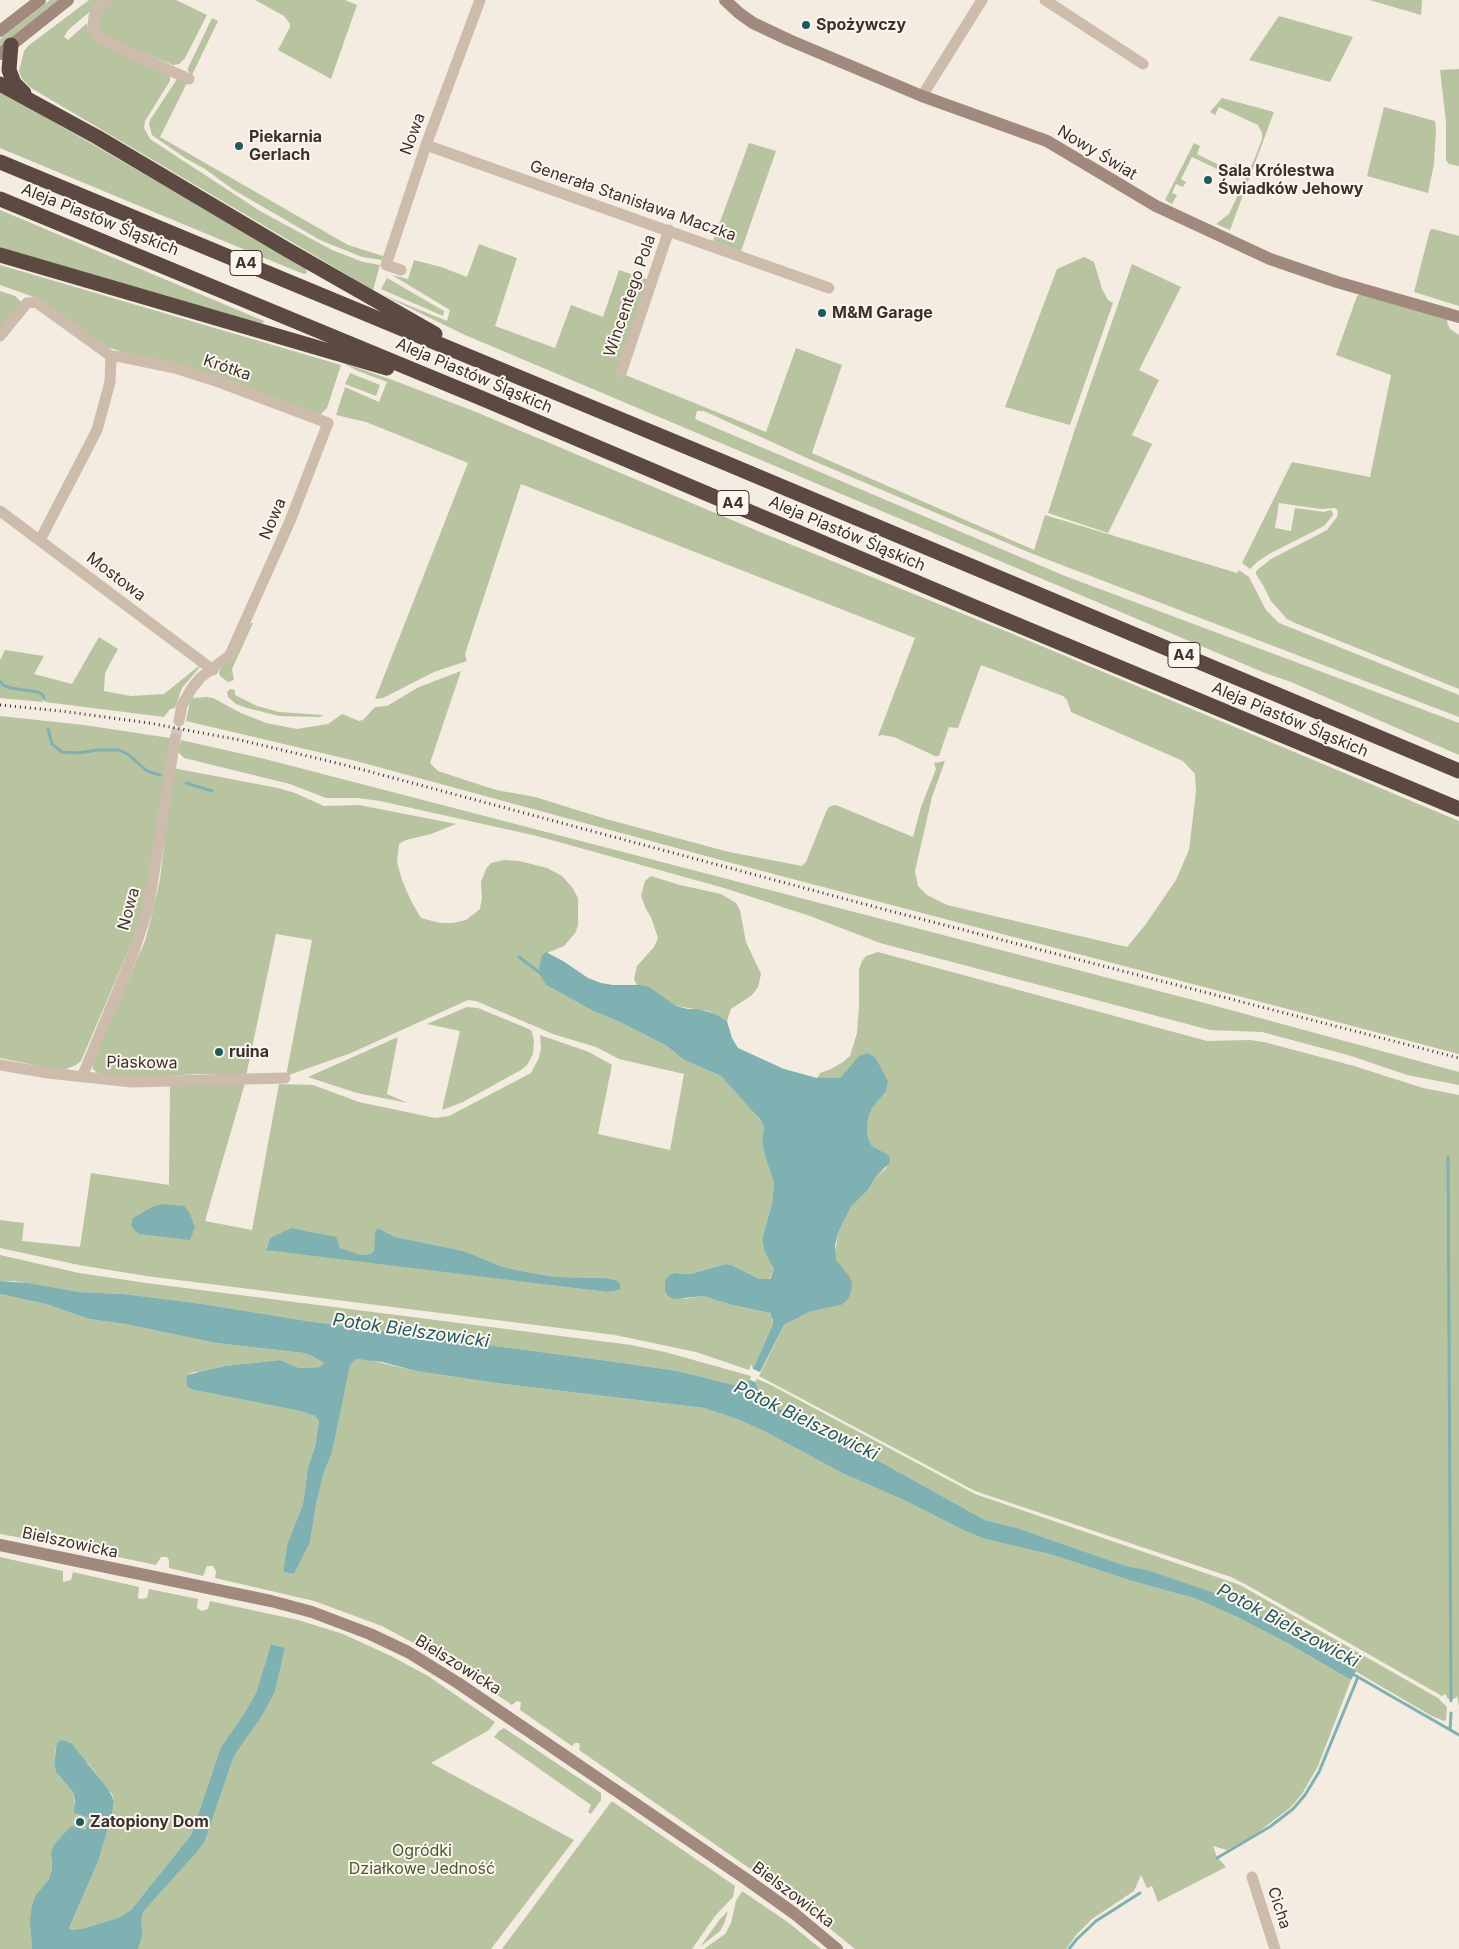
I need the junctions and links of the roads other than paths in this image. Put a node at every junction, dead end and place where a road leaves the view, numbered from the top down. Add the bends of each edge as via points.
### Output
1 (40, 0) edge
2 (68, 0) edge
3 (108, 0) edge
4 (480, 0) edge
5 (725, 0) edge
6 (982, 0) edge
7 (1045, 0) edge
8 (0, 31) edge
9 (6, 50) edge
10 (1143, 64) dead end
11 (189, 79) dead end
12 (0, 84) edge
13 (922, 96) junction
14 (31, 100) junction
15 (426, 145) junction
16 (0, 162) edge
17 (0, 199) edge
18 (669, 230) junction
19 (0, 255) edge
20 (401, 270) dead end
21 (829, 288) dead end
22 (1459, 317) edge
23 (0, 336) edge
24 (111, 356) junction
25 (491, 365) junction
26 (620, 373) dead end
27 (481, 398) junction
28 (328, 423) joint
29 (0, 511) edge
30 (40, 540) junction
31 (213, 670) junction
32 (179, 721) tunnel mouth
33 (175, 739) tunnel mouth
34 (1459, 771) edge
35 (1459, 809) edge
36 (0, 1065) edge
37 (82, 1077) junction
38 (285, 1078) dead end
39 (0, 1545) edge
40 (1252, 1877) dead end
41 (837, 1949) edge
42 (1275, 1949) edge

1 - 8 street
2 - 9 street
3 - 11 street via 94,16 96,33 105,41
4 - 15 street, Nowa
5 - 13 street, Nowy Świat via 753,23
6 - 13 street
7 - 10 street
9 - 14 highway via 14,83
12 - 14 highway
13 - 22 street, Nowy Świat via 1047,142 1156,206 1270,259
14 - 25 highway
15 - 18 street, Generała Stanisława Maczka
15 - 20 street, Nowa via 386,265
16 - 25 highway, Aleja Piastów Śląskich / A4
17 - 27 highway, Aleja Piastów Śląskich / A4
18 - 21 street, Generała Stanisława Maczka
18 - 26 street, Wincentego Pola
19 - 27 highway
23 - 24 street via 27,302 36,302
24 - 28 street, Krótka via 175,368
24 - 30 street via 110,382 97,430
25 - 34 highway, Aleja Piastów Śląskich / A4
27 - 35 highway, Aleja Piastów Śląskich / A4
28 - 31 street, Nowa via 290,521 230,655
29 - 30 street, Mostowa
30 - 31 street, Mostowa
31 - 32 street, Nowa via 192,688 182,705
33 - 37 street, Nowa via 149,905 133,954
36 - 37 street, Piaskowa
37 - 38 street, Piaskowa via 132,1082
39 - 41 street, Bielszowicka via 270,1602 341,1622 378,1637 458,1682 746,1879
40 - 42 street, Cicha

